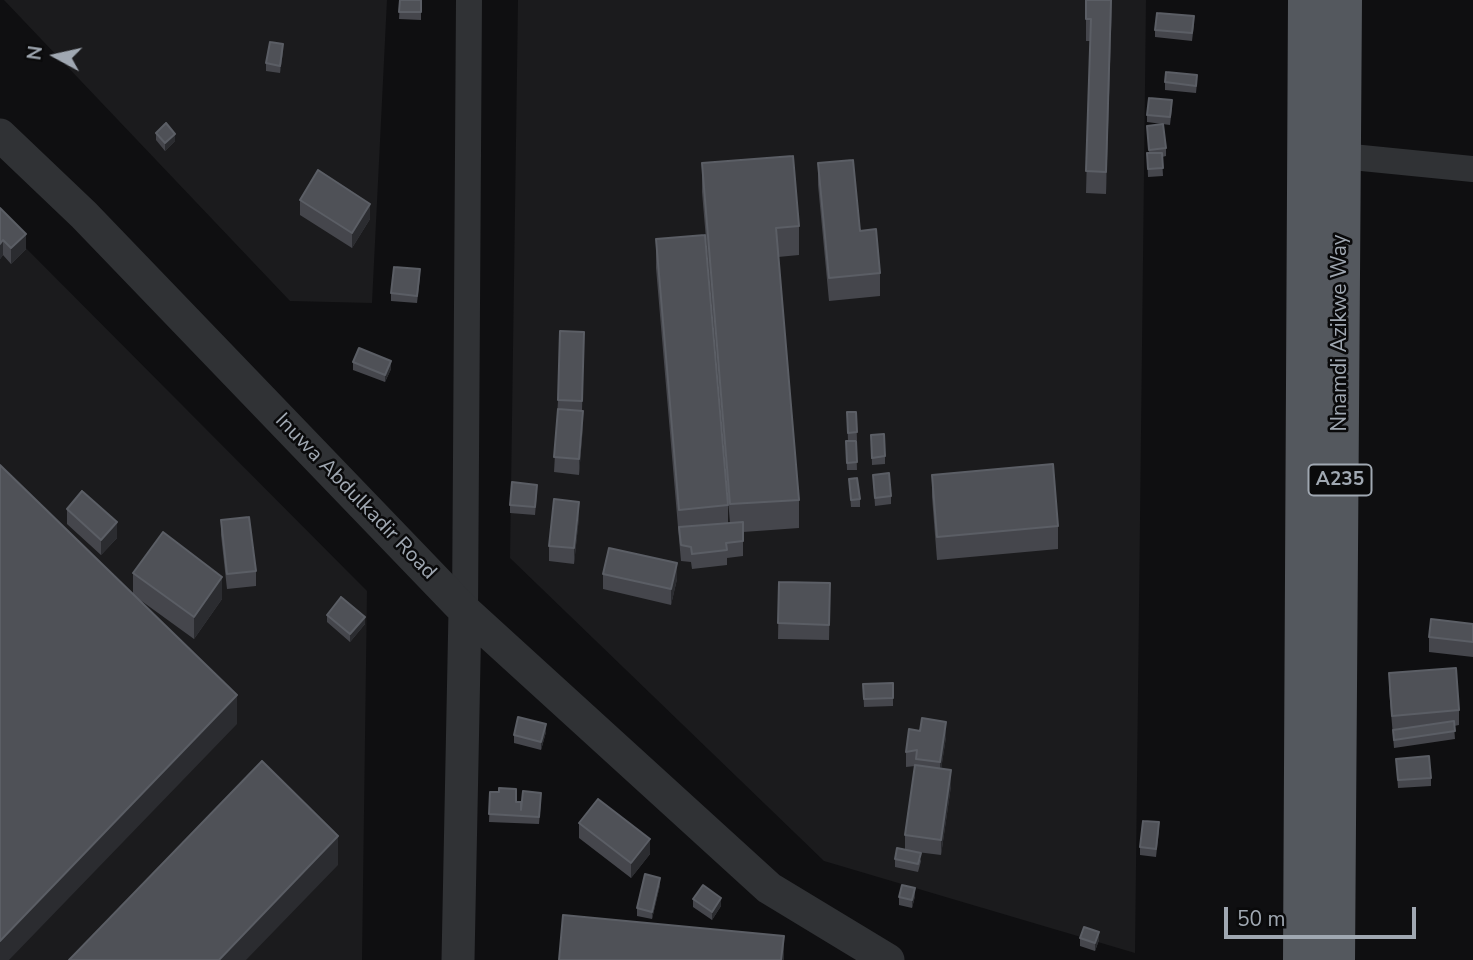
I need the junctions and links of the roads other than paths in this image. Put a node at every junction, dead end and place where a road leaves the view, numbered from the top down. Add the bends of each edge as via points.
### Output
1 (469, 0) edge
2 (1307, 0) edge
3 (1343, 0) edge
4 (0, 135) edge
5 (1342, 156) junction
6 (1473, 169) edge
7 (465, 611) junction
8 (458, 960) edge
9 (888, 960) edge
10 (1302, 960) edge
11 (1336, 960) edge

1 - 7 street
2 - 10 highway, Nnamdi Azikwe Way / A235
3 - 5 highway, Nnamdi Azikwe Way / A235
4 - 7 street, Inuwa Abdulkadir Road via 93,225
5 - 6 street
5 - 11 highway, Nnamdi Azikwe Way / A235
7 - 8 street
7 - 9 street, Inuwa Abdulkadir Road via 769,888

